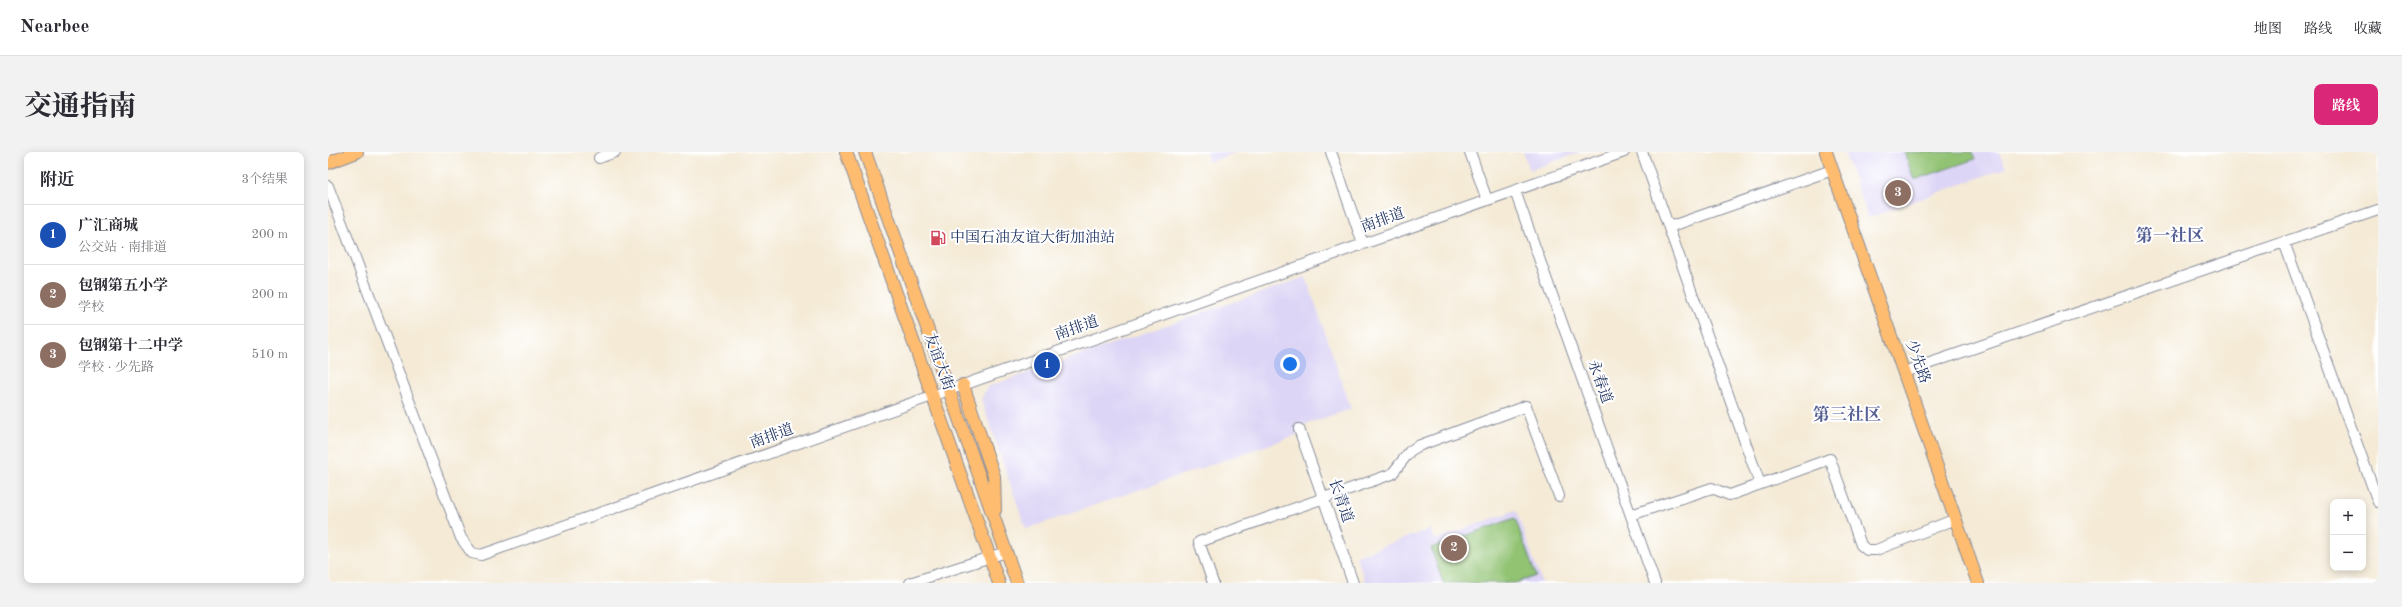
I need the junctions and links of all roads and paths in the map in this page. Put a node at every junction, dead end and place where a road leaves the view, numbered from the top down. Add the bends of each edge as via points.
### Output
1 (357, 152) edge
2 (615, 152) edge
3 (846, 152) edge
4 (1331, 152) edge
5 (1470, 152) edge
6 (1624, 152) edge
7 (1642, 152) edge
8 (1826, 152) edge
9 (866, 153) edge
10 (599, 158) dead end
11 (328, 163) edge
12 (1832, 170) junction
13 (328, 186) edge
14 (1515, 191) junction
15 (1487, 200) junction
16 (2378, 210) edge
17 (1669, 227) junction
18 (2284, 242) junction
19 (1363, 244) junction
20 (1904, 372) junction
21 (963, 385) junction
22 (950, 389) junction
23 (934, 395) junction
24 (1299, 429) dead end
25 (1760, 484) junction
26 (1559, 496) dead end
27 (1323, 498) junction
28 (2378, 502) edge
29 (1631, 515) junction
30 (1956, 519) junction
31 (995, 521) junction
32 (1006, 552) junction
33 (990, 557) junction
34 (910, 583) edge
35 (999, 583) edge
36 (1017, 583) edge
37 (1213, 583) edge
38 (1353, 583) edge
39 (1655, 583) edge
40 (1978, 583) edge

1 - 11 main road
2 - 10 street
3 - 23 main road, 友谊大街
4 - 19 street
5 - 15 street
6 - 14 street, 南排道
7 - 17 street
8 - 12 main road, 少先路
9 - 22 main road, 友谊大街
12 - 17 street
12 - 20 main road, 少先路
13 - 23 street, 南排道 via 461,538 472,553 481,555 496,551
14 - 15 street, 南排道
14 - 29 street, 永春道
15 - 19 street, 南排道
16 - 18 street
17 - 25 street
18 - 20 street
18 - 28 street
19 - 21 street, 南排道
20 - 30 main road, 少先路
21 - 22 street, 南排道
21 - 31 main road via 994,476
22 - 23 street, 南排道
22 - 31 main road, 友谊大街
23 - 33 main road, 友谊大街
24 - 27 street, 长青道
25 - 29 street via 1729,495 1717,488 1706,489
25 - 30 street via 1830,459 1861,545 1867,550 1876,550
26 - 27 street via 1526,406 1418,446 1410,451 1392,474
27 - 37 street via 1199,542
27 - 38 street, 长青道
29 - 39 street, 永春道
30 - 40 main road, 少先路
31 - 32 main road, 友谊大街
32 - 33 street
32 - 36 main road, 友谊大街
33 - 34 street
33 - 35 main road, 友谊大街

